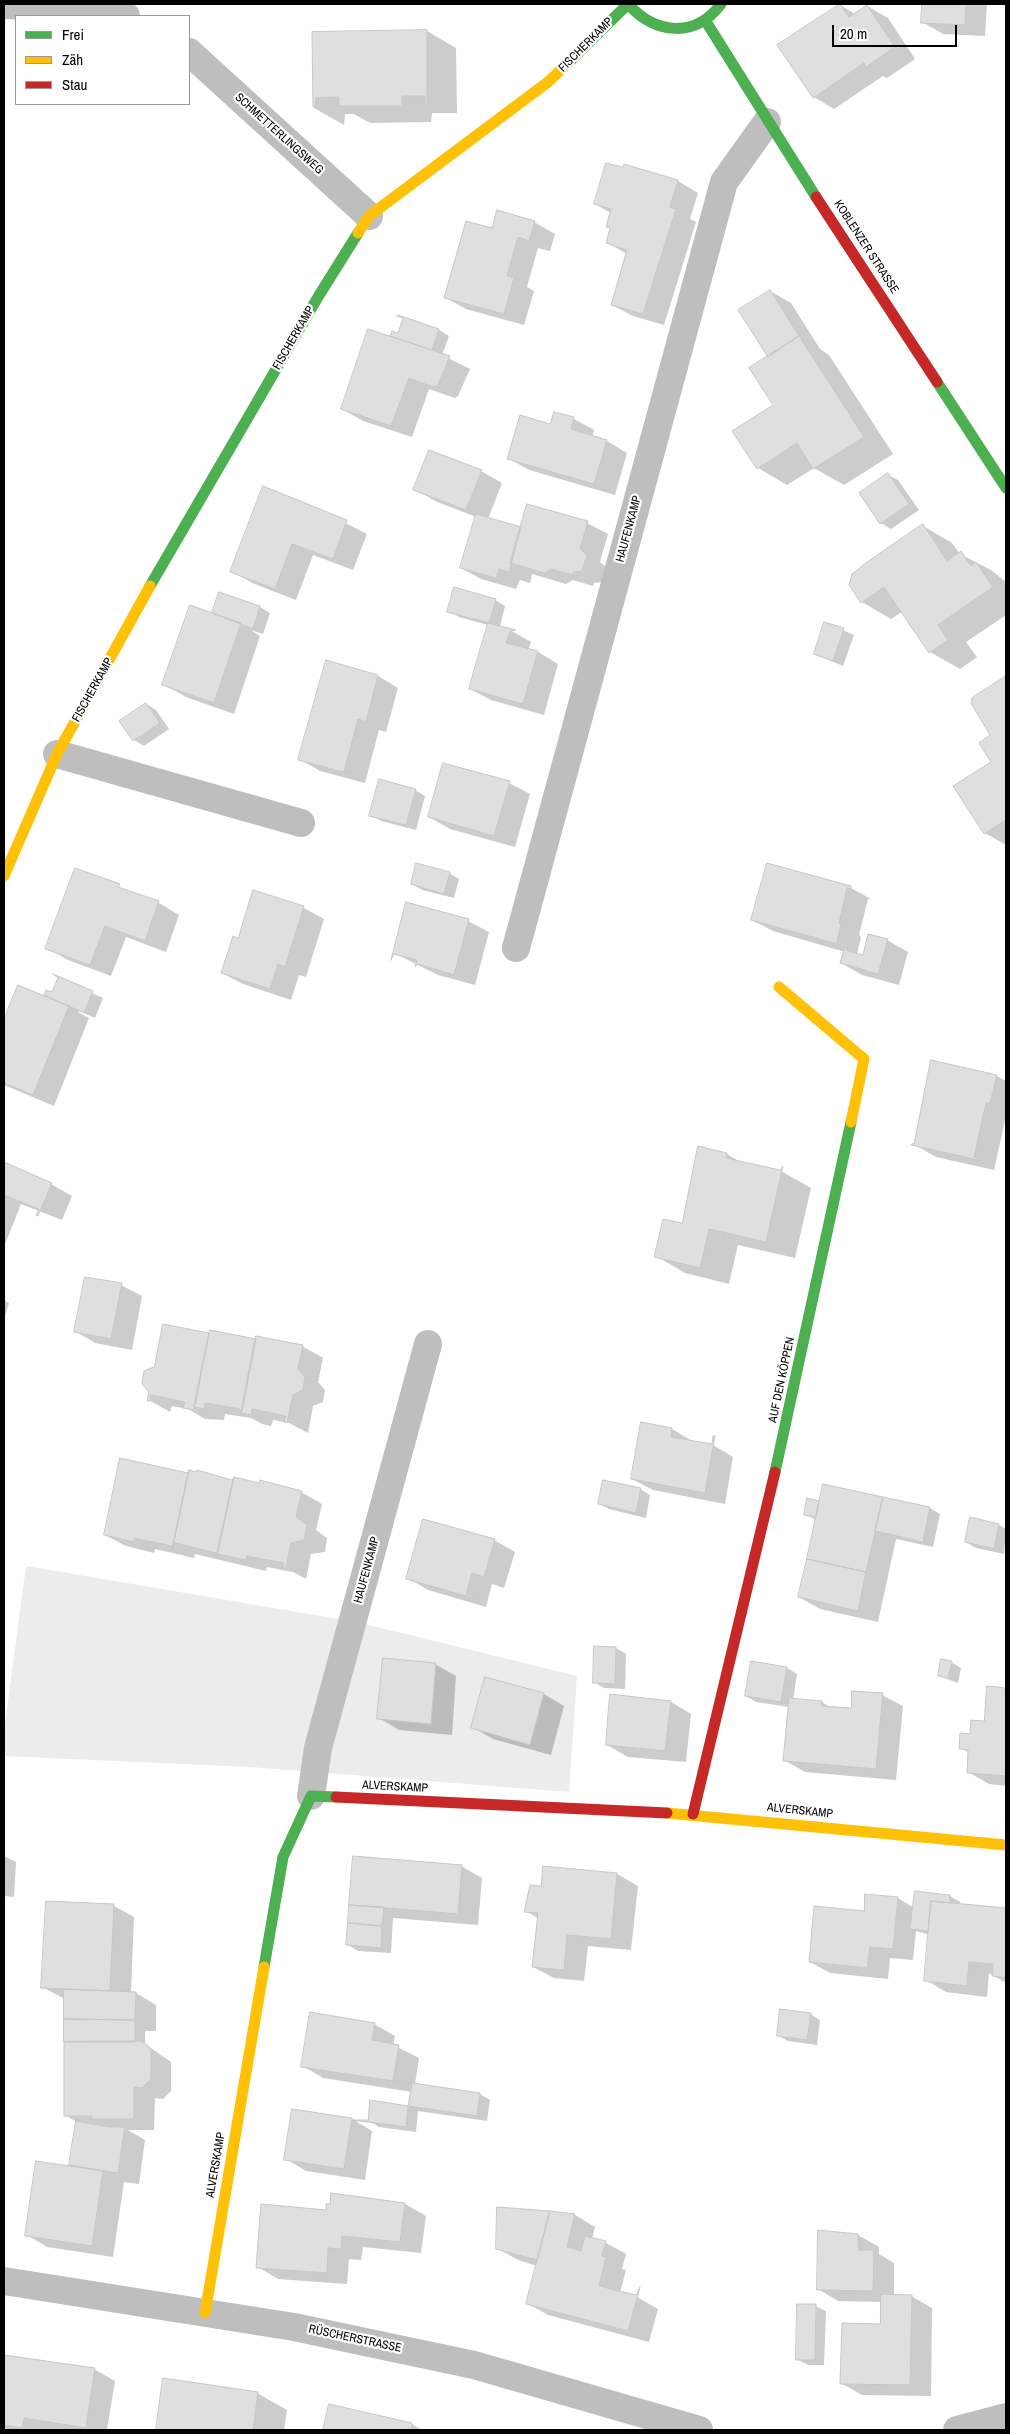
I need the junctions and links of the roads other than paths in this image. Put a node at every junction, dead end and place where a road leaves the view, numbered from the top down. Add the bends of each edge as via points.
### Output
1 (628, 4) edge
2 (721, 4) edge
3 (4, 5) edge
4 (124, 15) edge
5 (705, 20) junction
6 (190, 53) edge
7 (767, 122) junction
8 (369, 216) junction
9 (1006, 488) edge
10 (57, 754) junction
11 (301, 823) dead end
12 (4, 876) edge
13 (516, 948) dead end
14 (779, 988) dead end
15 (428, 1344) dead end
16 (311, 1796) junction
17 (693, 1814) junction
18 (1006, 1845) edge
19 (4, 2281) edge
20 (205, 2313) junction
21 (1006, 2417) edge
22 (699, 2430) edge
23 (957, 2430) edge

1 - 5 street via 640,16 663,27 689,27
1 - 8 street, FISCHERKAMP via 548,82
2 - 5 street
3 - 4 street via 112,9
5 - 7 street, KOBLENZER STRASSE
6 - 8 street, SCHMETTERLINGSWEG
7 - 9 street, KOBLENZER STRASSE
7 - 13 street, HAUFENKAMP via 724,182
8 - 10 street, FISCHERKAMP via 205,491
10 - 11 street
10 - 12 street, FISCHERKAMP
14 - 17 street, AUF DEN KÖPPEN via 864,1059 787,1424
15 - 16 street, HAUFENKAMP via 318,1748
16 - 17 street, ALVERSKAMP
16 - 20 street, ALVERSKAMP via 283,1857
17 - 18 street, ALVERSKAMP
19 - 20 street, RÜSCHERSTRASSE
20 - 22 street, RÜSCHERSTRASSE via 294,2327 474,2365
21 - 23 street

